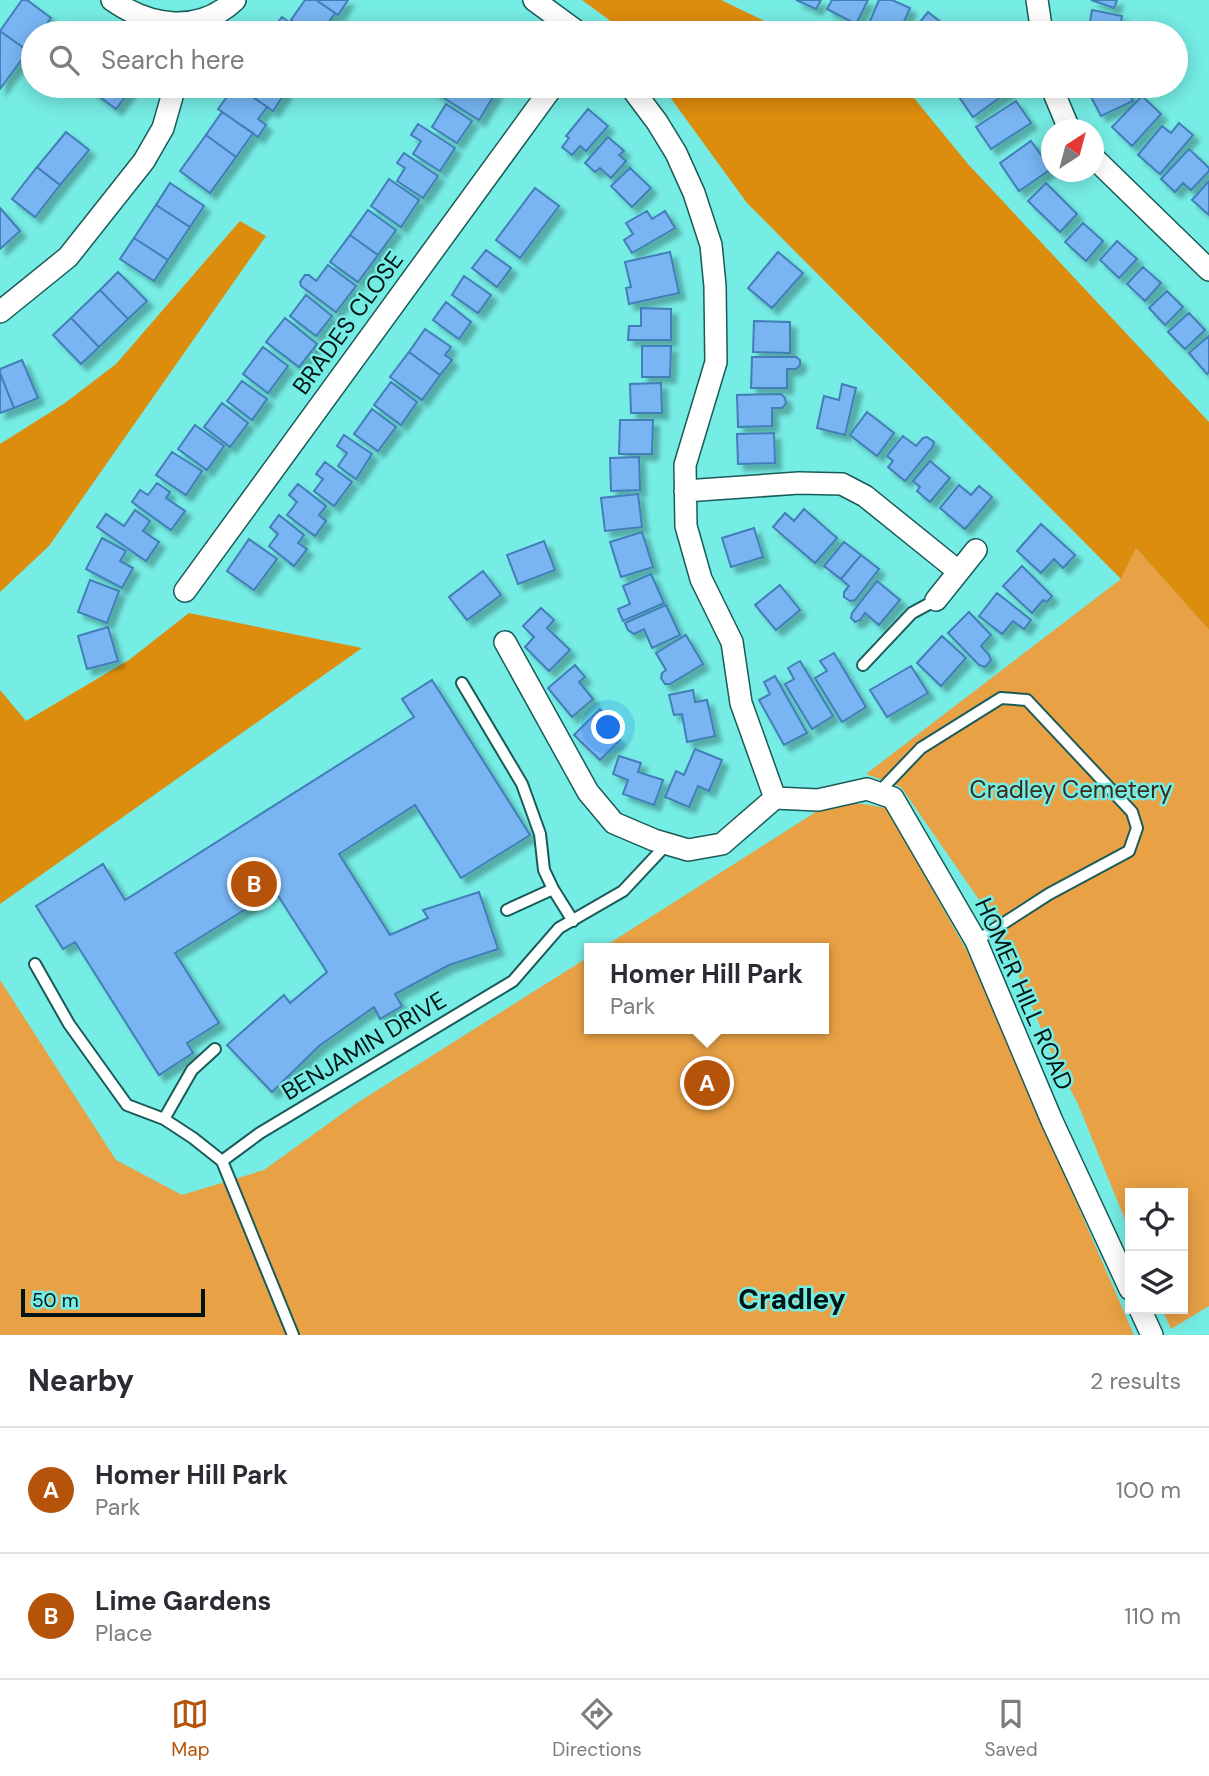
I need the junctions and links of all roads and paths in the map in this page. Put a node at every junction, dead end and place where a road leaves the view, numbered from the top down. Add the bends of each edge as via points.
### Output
1 (112, 0) edge
2 (234, 0) edge
3 (534, 0) edge
4 (1037, 0) edge
5 (159, 21) edge
6 (197, 21) edge
7 (563, 21) edge
8 (1040, 21) edge
9 (172, 98) edge
10 (544, 98) edge
11 (639, 98) edge
12 (1056, 98) edge
13 (1065, 119) edge
14 (1104, 168) edge
15 (1209, 270) edge
16 (0, 312) edge
17 (685, 491) junction
18 (976, 550) dead end
19 (958, 571) junction
20 (186, 591) dead end
21 (936, 600) joint
22 (505, 642) dead end
23 (863, 666) dead end
24 (462, 683) dead end
25 (878, 793) junction
26 (775, 798) junction
27 (667, 844) junction
28 (553, 889) junction
29 (507, 910) dead end
30 (573, 921) junction
31 (976, 941) junction
32 (35, 964) dead end
33 (215, 1049) dead end
34 (164, 1119) junction
35 (222, 1161) junction
36 (1125, 1278) edge
37 (1142, 1314) edge
38 (293, 1335) edge
39 (1152, 1335) edge

1 - 5 street
2 - 6 street
3 - 7 street
4 - 8 street
9 - 16 street via 163,128 144,161 68,257
10 - 20 street, BRADES CLOSE
11 - 17 street via 676,153 711,244 716,362 685,465
12 - 13 street
14 - 15 street
17 - 19 street via 842,484 864,496
17 - 26 street via 686,526 701,579 732,642 741,703
18 - 19 street
19 - 21 street
21 - 23 lane via 912,613
22 - 27 street via 588,792 614,823
24 - 28 lane via 522,784
25 - 26 street via 867,789 818,800
25 - 31 street, HOMER HILL ROAD via 893,798
25 - 31 lane via 921,748 1000,698 1027,700 1132,812 1136,828 1129,851
26 - 27 street via 722,844 688,850
27 - 30 lane, BENJAMIN DRIVE via 623,891
28 - 29 lane
28 - 30 lane
30 - 35 lane, BENJAMIN DRIVE via 559,928 513,981 260,1133
31 - 36 street, HOMER HILL ROAD
32 - 34 lane via 69,1024 127,1105
33 - 34 lane via 192,1070
34 - 35 lane
35 - 38 lane
37 - 39 street

